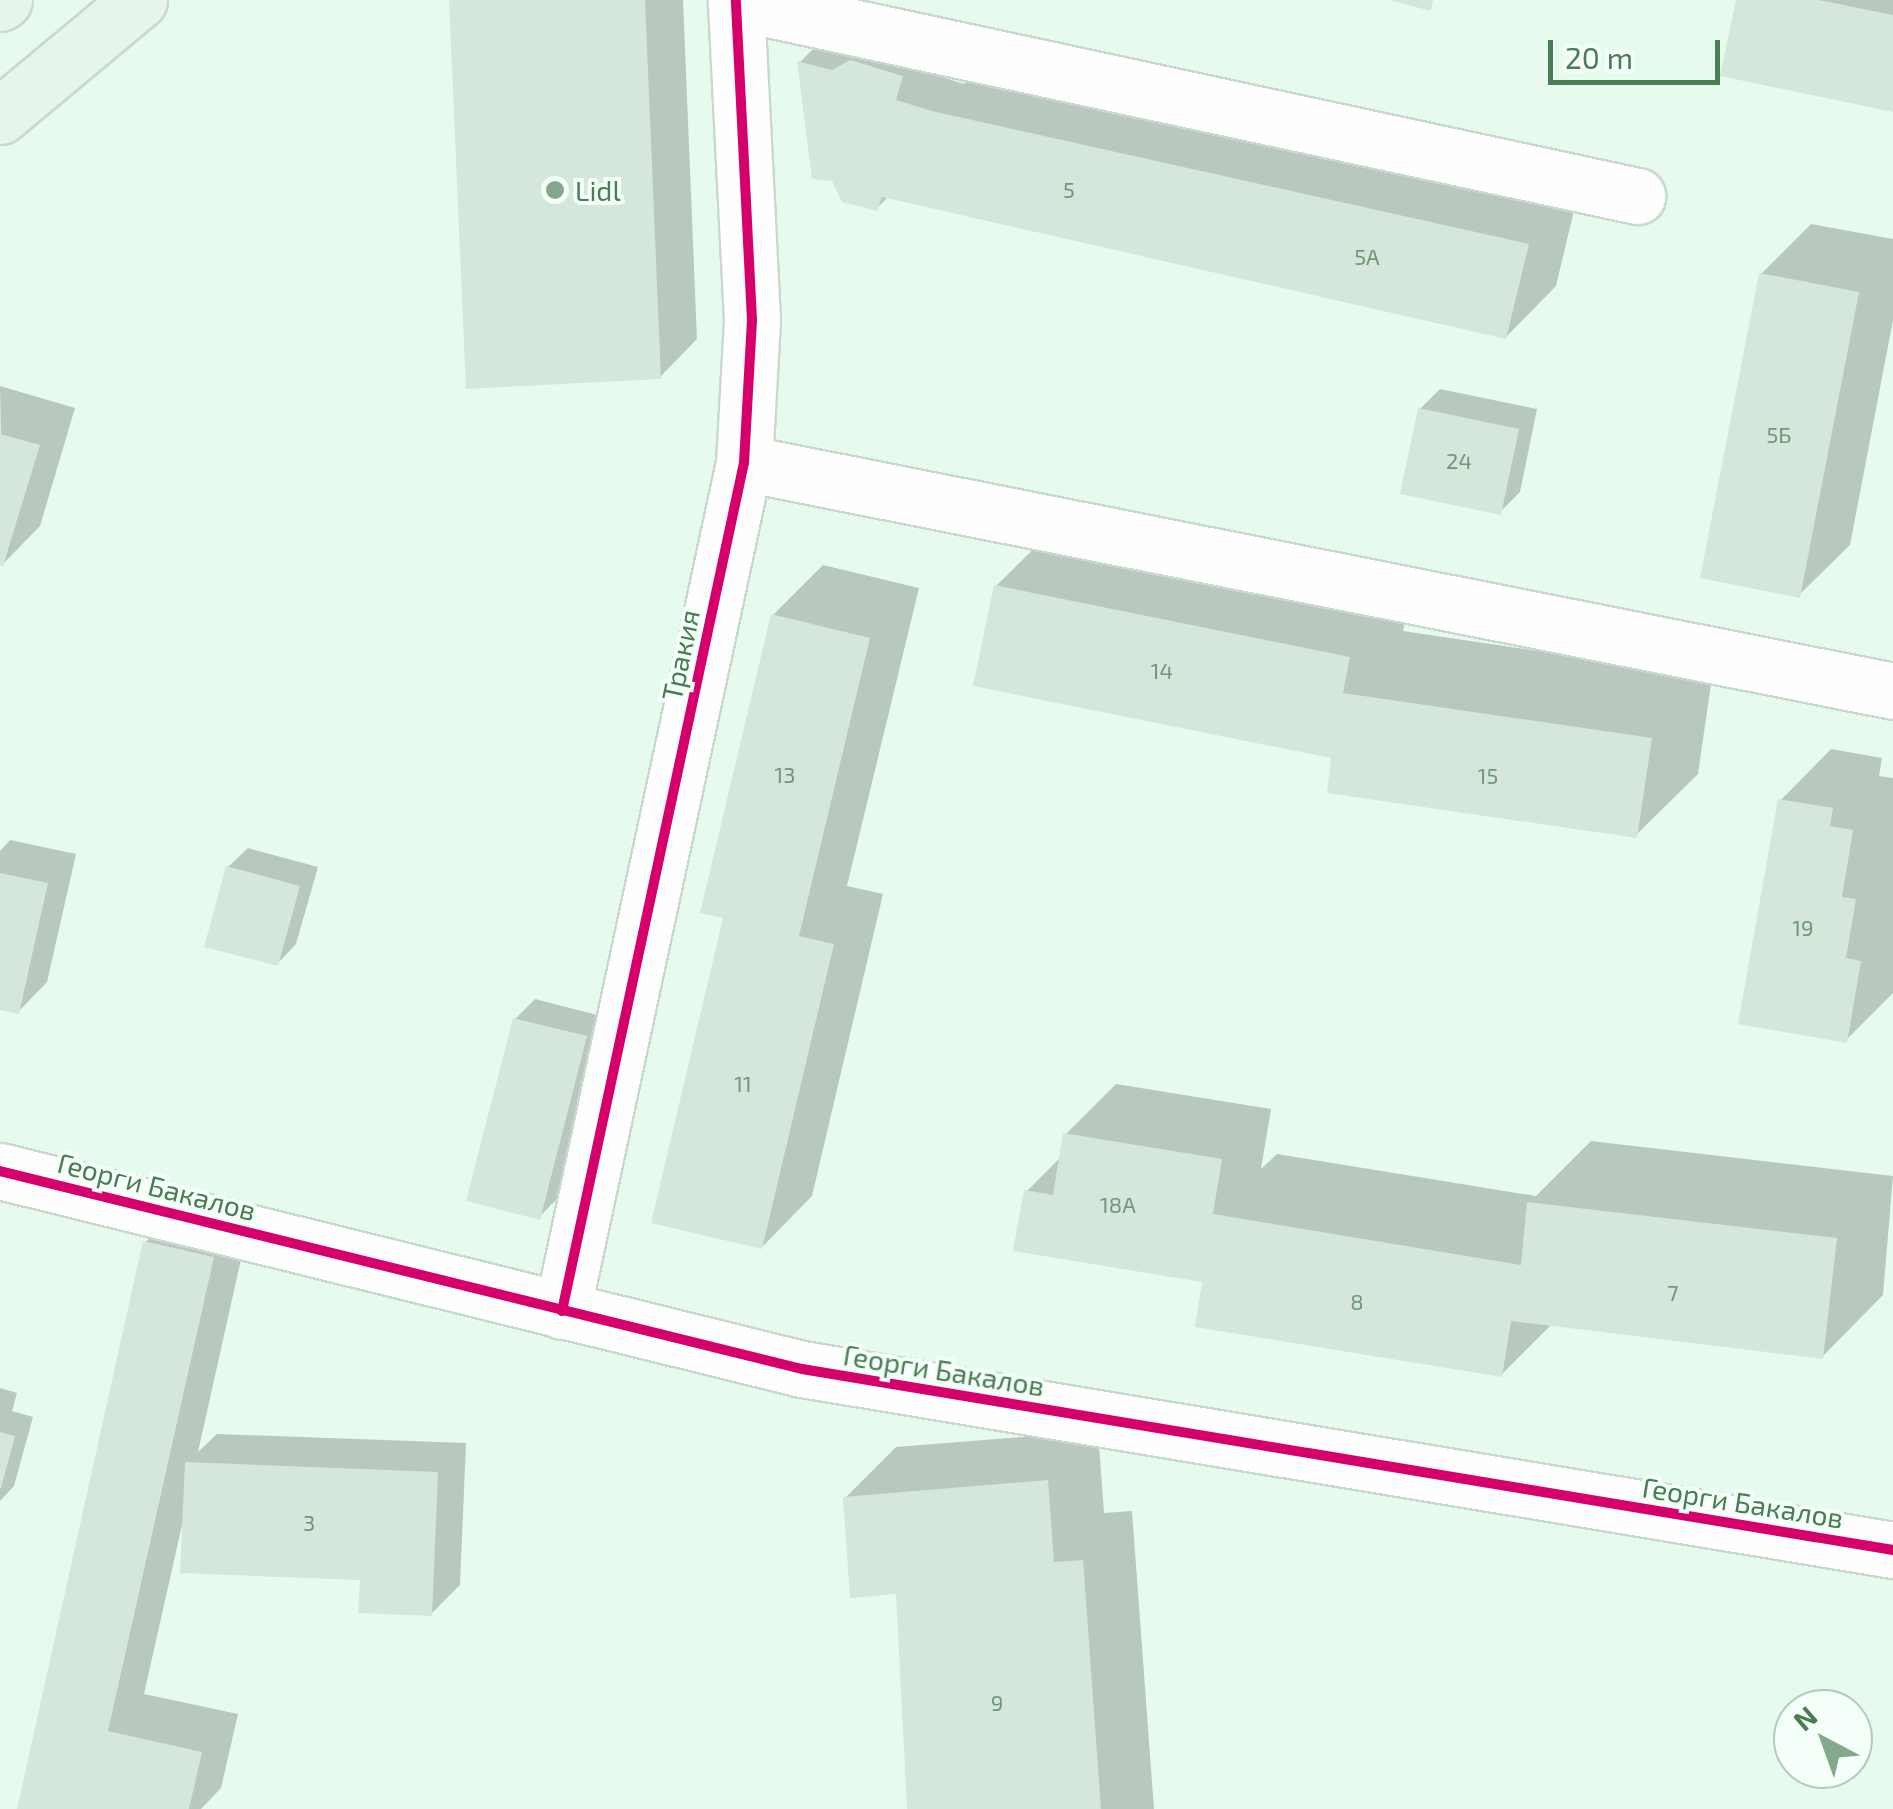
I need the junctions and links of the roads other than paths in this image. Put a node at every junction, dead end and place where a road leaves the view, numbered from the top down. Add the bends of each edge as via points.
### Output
1 (139, 0) edge
2 (736, 1) edge
3 (0, 116) edge
4 (1637, 196) dead end
5 (744, 463) junction
6 (1893, 690) edge
7 (0, 1170) edge
8 (562, 1310) junction
9 (1893, 1550) edge

1 - 3 main road
2 - 4 street
2 - 5 street, Тракия via 752,320
5 - 6 street
5 - 8 street, Тракия
7 - 8 street, Георги Бакалов
8 - 9 street, Георги Бакалов via 802,1369

